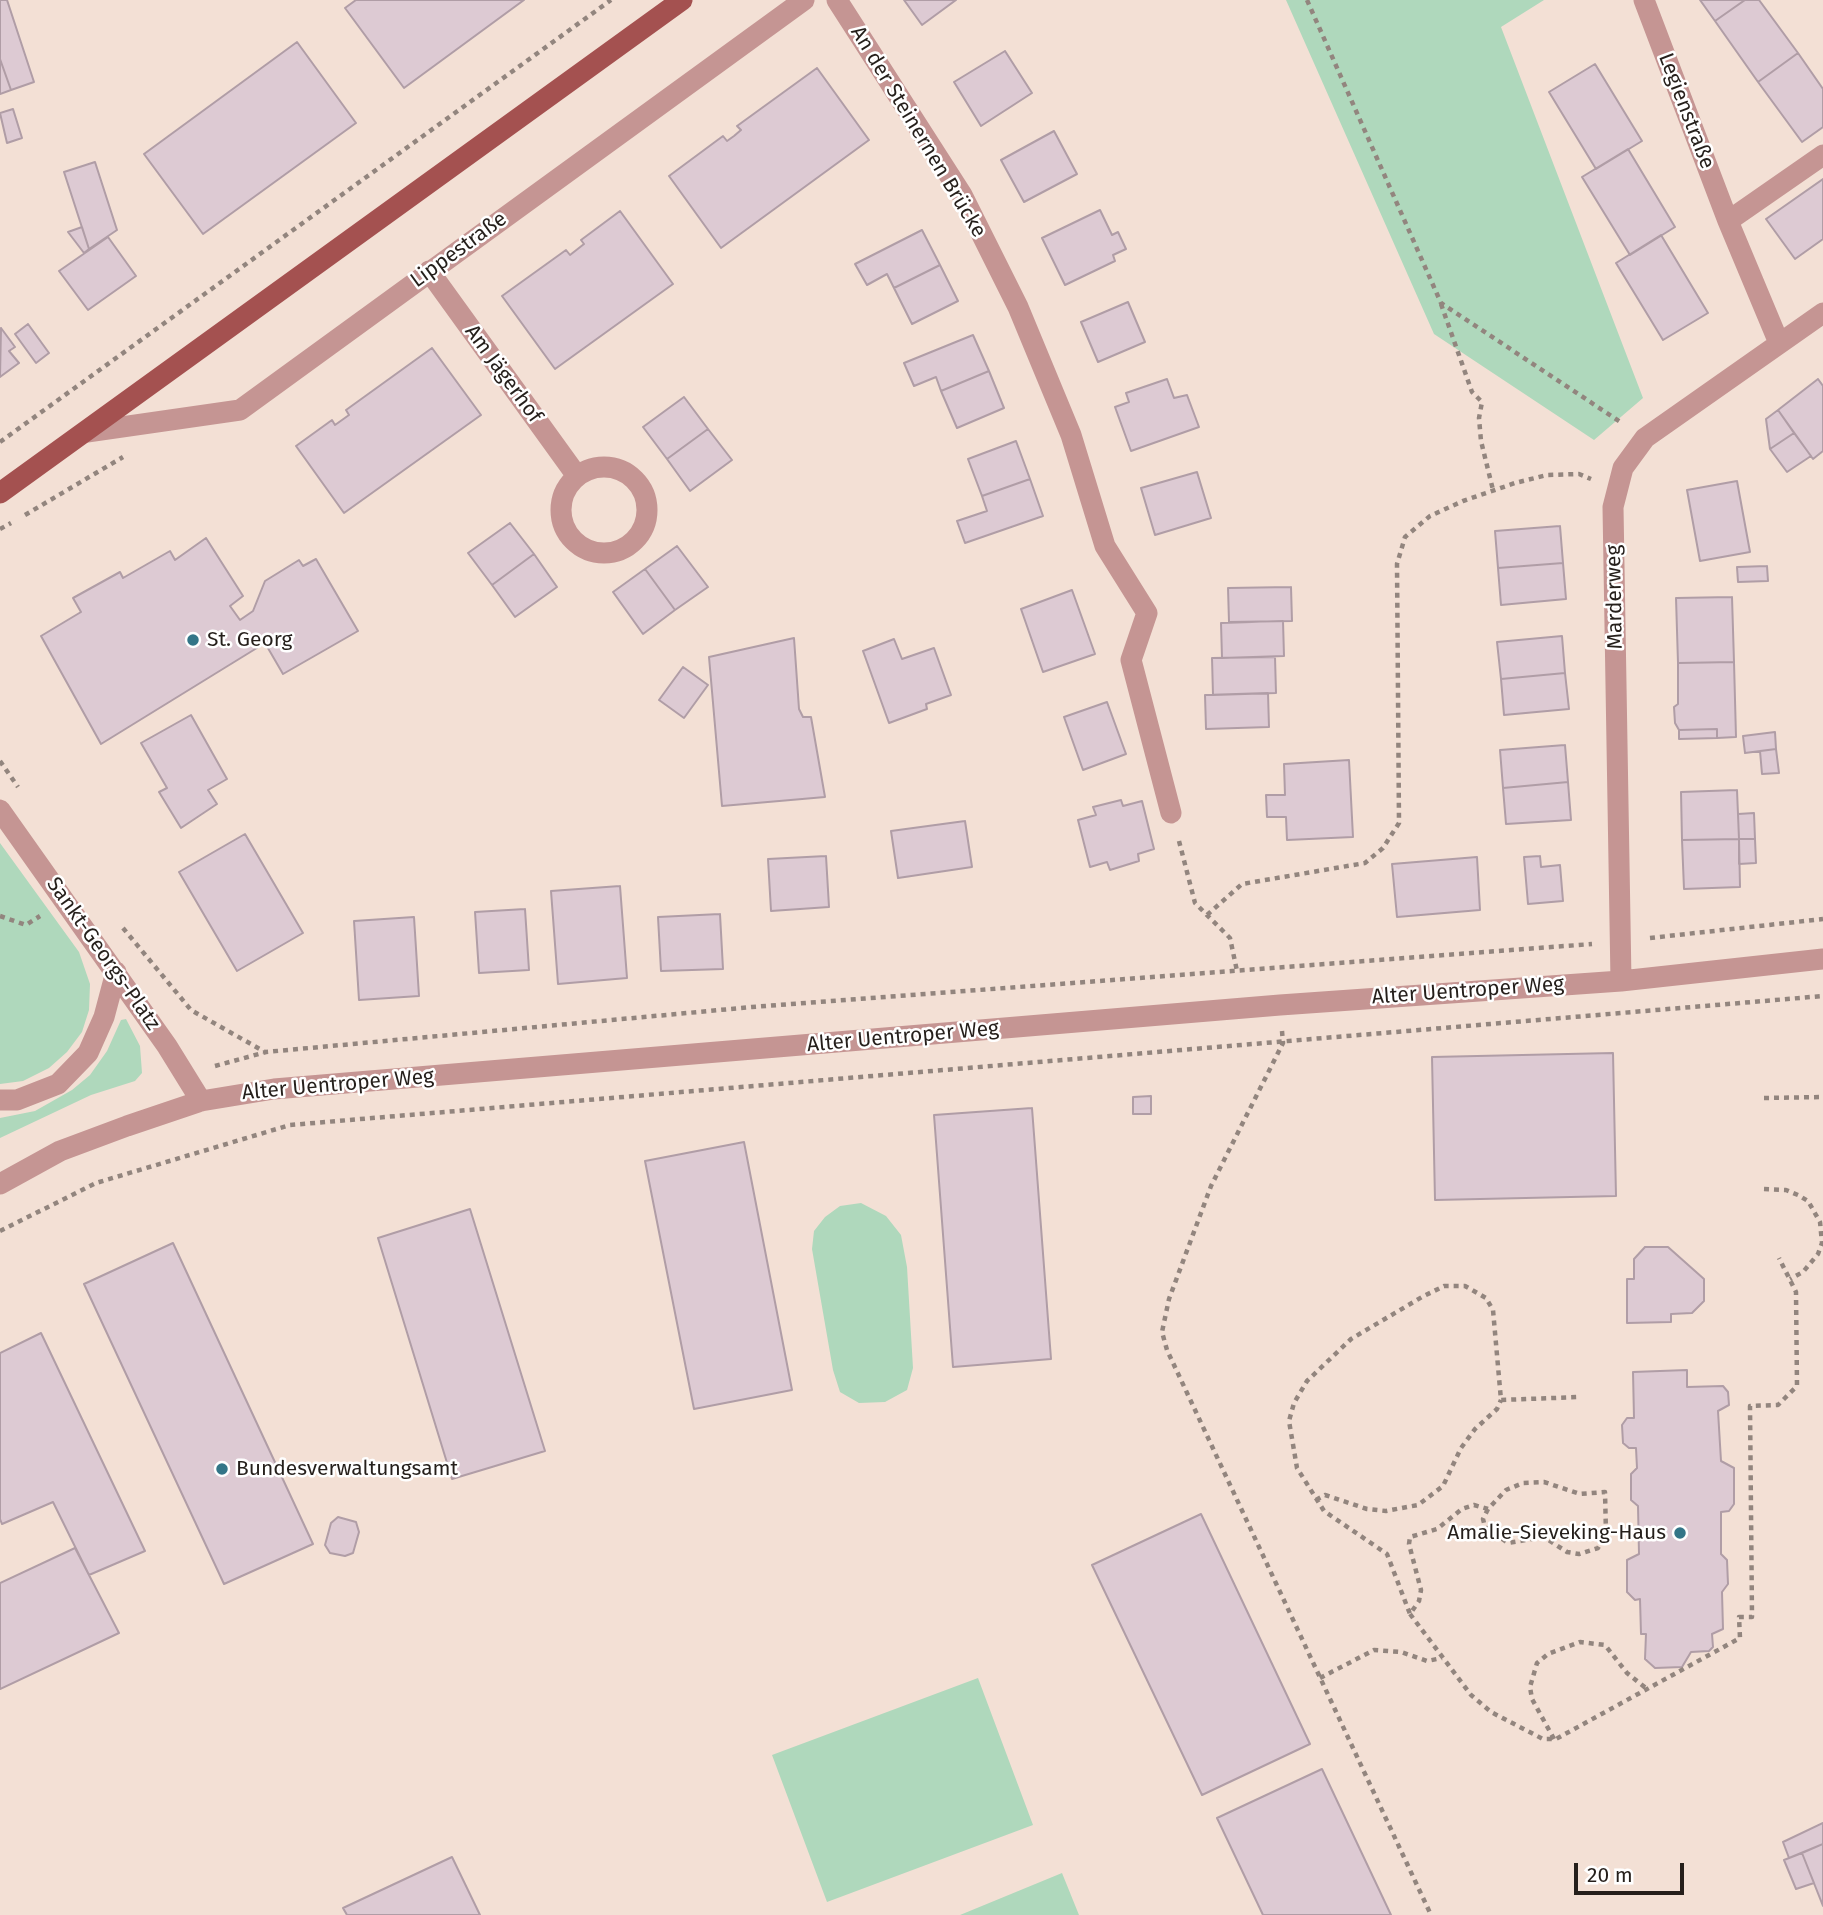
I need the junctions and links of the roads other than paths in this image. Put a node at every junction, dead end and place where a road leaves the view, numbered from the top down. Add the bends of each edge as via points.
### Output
1 (682, 0) edge
2 (804, 0) edge
3 (838, 0) edge
4 (1644, 0) edge
5 (1823, 155) edge
6 (1728, 221) junction
7 (429, 271) junction
8 (1823, 313) edge
9 (1779, 343) junction
10 (87, 432) junction
11 (577, 476) junction
12 (0, 494) edge
13 (0, 810) edge
14 (1171, 813) road end
15 (1823, 959) edge
16 (116, 972) junction
17 (1621, 981) junction
18 (0, 1100) edge
19 (201, 1101) junction
20 (0, 1184) edge

1 - 10 main road, Lippestraße
2 - 7 street, Lippestraße
3 - 14 street, An der Steinernen Brücke via 961,195 1018,307 1071,435 1105,546 1147,613 1131,660
4 - 6 street, Legienstraße
5 - 6 street
6 - 9 street, Legienstraße
7 - 10 street, Lippestraße via 240,410
7 - 11 street, Am Jägerhof
8 - 9 street, Marderweg
9 - 17 street, Marderweg via 1645,438 1623,468 1614,507
10 - 12 main road, Lippestraße
11 - 11 street via 561,505 563,524 576,544 611,554 631,545 646,523 648,509 640,486 619,470 606,467
13 - 16 street, Sankt-Georgs-Platz
15 - 17 street, Alter Uentroper Weg
16 - 18 street via 88,1053 58,1084 17,1100
16 - 19 street, Sankt-Georgs-Platz
17 - 19 street, Alter Uentroper Weg via 274,1088
19 - 20 street, Alter Uentroper Weg via 60,1151

